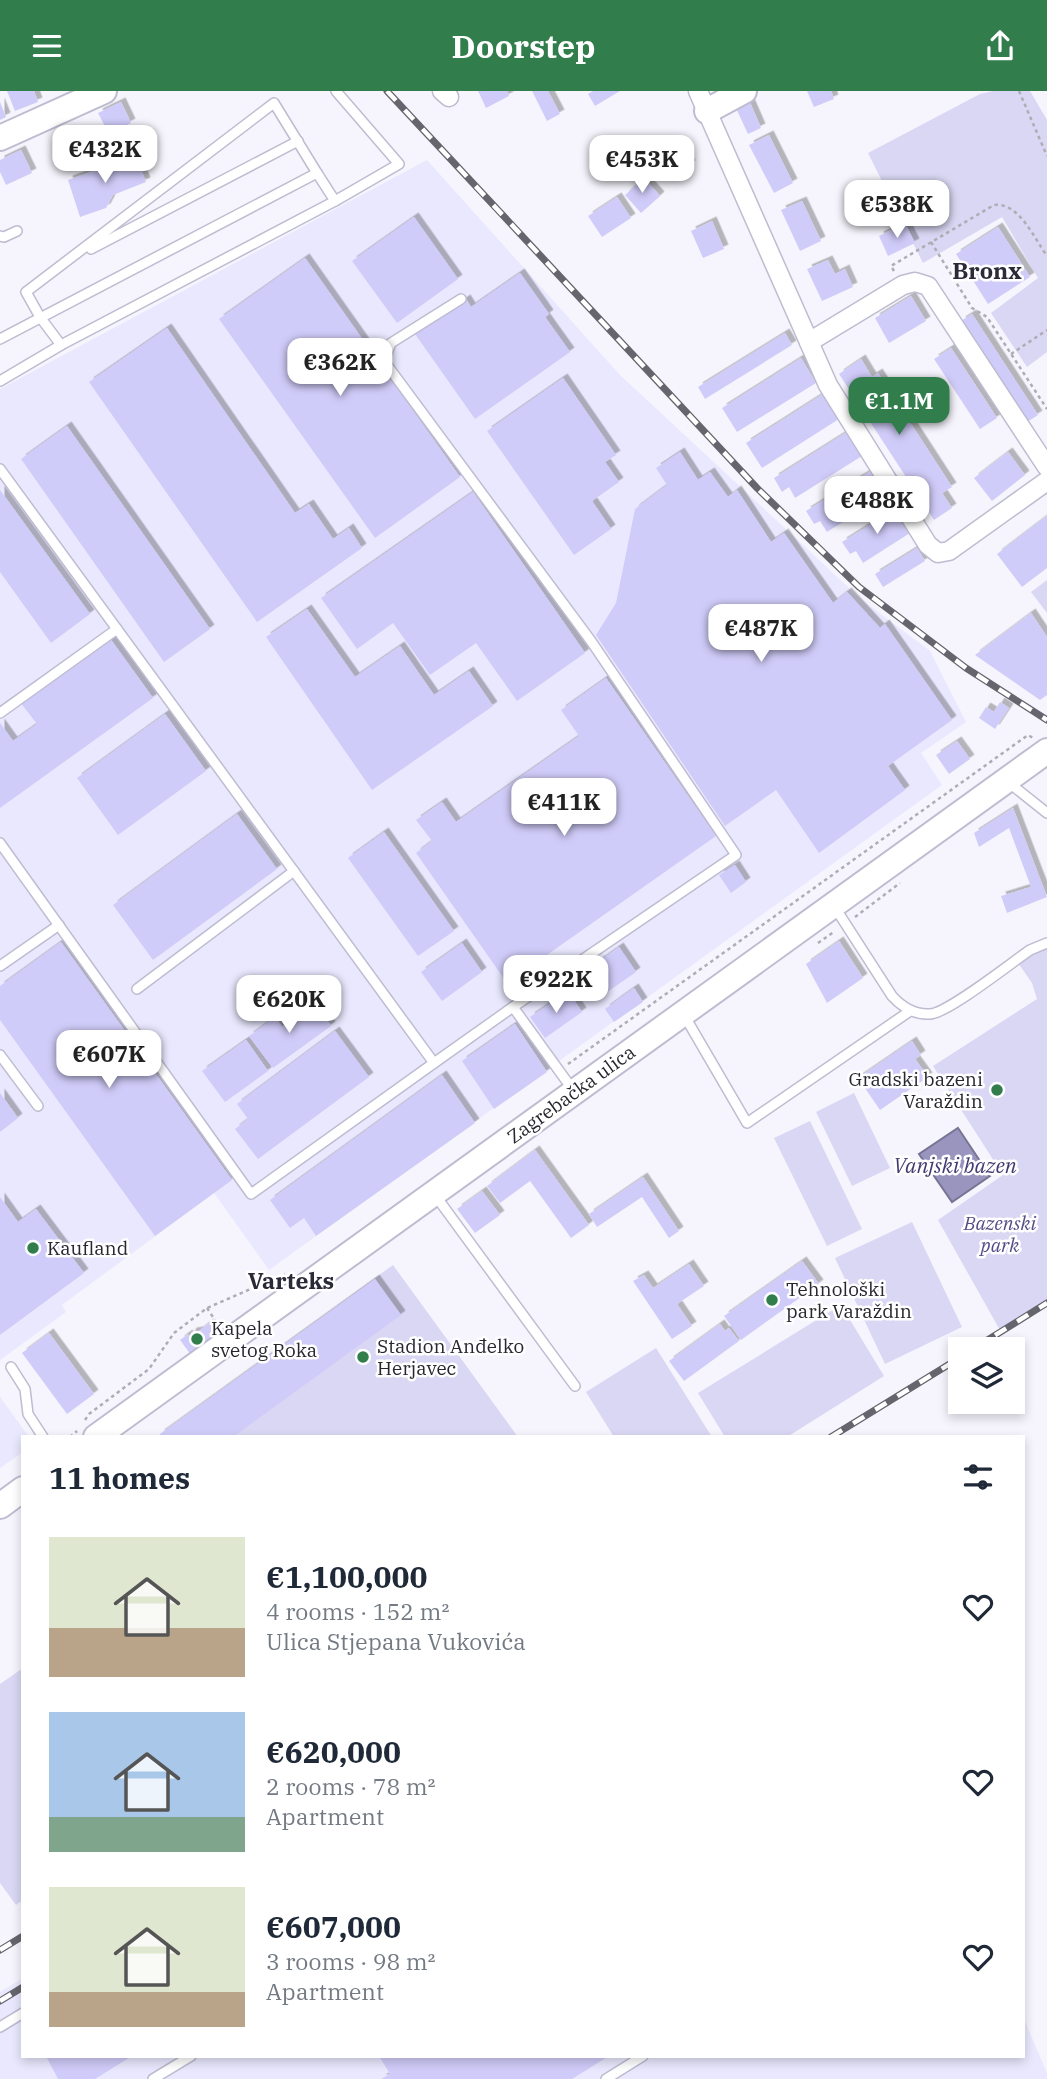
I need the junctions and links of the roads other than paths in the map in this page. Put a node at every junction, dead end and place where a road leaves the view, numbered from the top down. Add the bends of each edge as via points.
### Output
1 (104, 91) edge
2 (336, 91) edge
3 (744, 91) edge
4 (703, 101) edge
5 (0, 138) edge
6 (298, 141) junction
7 (317, 173) junction
8 (335, 201) junction
9 (17, 231) dead end
10 (0, 236) edge
11 (66, 262) junction
12 (461, 299) dead end
13 (40, 317) junction
14 (0, 339) edge
15 (809, 342) junction
16 (61, 345) junction
17 (0, 381) edge
18 (1047, 467) edge
19 (0, 469) edge
20 (1047, 481) edge
21 (117, 629) junction
22 (0, 713) edge
23 (1043, 747) edge
24 (1007, 781) junction
25 (1046, 811) edge
26 (0, 843) edge
27 (294, 871) junction
28 (833, 905) junction
29 (59, 925) junction
30 (1047, 943) edge
31 (0, 966) edge
32 (137, 989) dead end
33 (513, 1007) junction
34 (911, 1011) junction
35 (683, 1013) junction
36 (0, 1055) edge
37 (434, 1063) junction
38 (574, 1092) junction
39 (38, 1106) dead end
40 (434, 1193) junction
41 (10, 1367) dead end
42 (575, 1386) dead end
43 (42, 1435) edge
44 (99, 1435) edge
45 (21, 1490) edge
46 (0, 1506) edge
47 (21, 2015) edge
48 (0, 2028) edge
49 (188, 2058) edge
50 (640, 2058) edge
51 (153, 2079) edge
52 (606, 2079) edge

1 - 5 main road
2 - 8 lane via 399,165
3 - 4 main road
4 - 15 street
6 - 7 lane
6 - 11 lane
6 - 11 lane via 274,103
7 - 8 lane
7 - 13 lane
8 - 16 lane
9 - 10 lane
11 - 13 lane via 26,292
12 - 33 lane via 391,343 384,361 591,641 736,855
13 - 14 lane
13 - 16 lane
15 - 18 street via 903,285 928,286
15 - 20 street via 828,385 928,545 938,553 949,551
16 - 17 lane
19 - 21 lane
21 - 22 lane
21 - 27 lane
23 - 24 main road, Zagrebačka ulica
24 - 25 lane
24 - 28 main road, Zagrebačka ulica
26 - 29 lane
27 - 32 lane
27 - 37 lane
28 - 34 lane via 892,996
28 - 35 main road, Zagrebačka ulica
29 - 31 lane
29 - 37 lane via 251,1193
30 - 34 lane via 940,1012
33 - 37 lane
33 - 38 lane
34 - 35 lane via 747,1123
35 - 38 main road, Zagrebačka ulica
36 - 39 lane
38 - 40 main road, Zagrebačka ulica
40 - 42 lane
40 - 44 main road, Zagrebačka ulica
41 - 43 lane via 25,1389 28,1414
45 - 46 main road
47 - 48 lane
49 - 51 lane
50 - 52 lane

